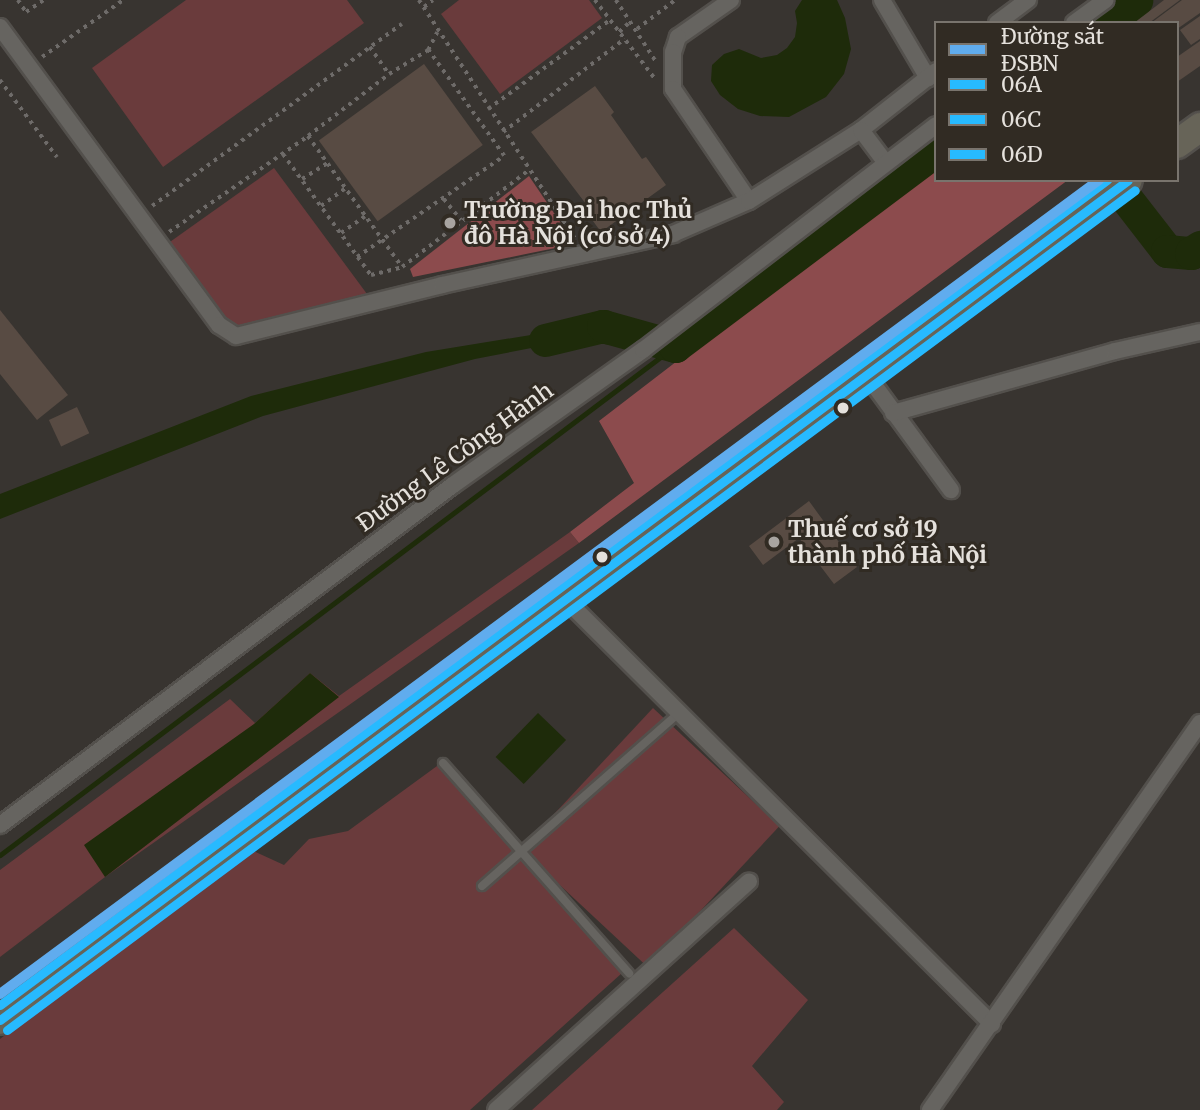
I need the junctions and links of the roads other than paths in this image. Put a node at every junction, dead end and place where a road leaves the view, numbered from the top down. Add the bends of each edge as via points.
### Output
1 (731, 0) edge
2 (882, 0) edge
3 (1028, 0) edge
4 (1106, 0) edge
5 (1000, 21) edge
6 (1077, 21) edge
7 (0, 27) edge
8 (932, 75) edge
9 (934, 127) edge
10 (1200, 127) edge
11 (861, 130) junction
12 (1179, 143) edge
13 (886, 163) junction
14 (1125, 182) edge
15 (750, 201) junction
16 (1200, 332) edge
17 (866, 374) junction
18 (893, 413) junction
19 (951, 490) dead end
20 (564, 598) junction
21 (679, 713) junction
22 (1200, 723) edge
23 (443, 763) dead end
24 (0, 825) edge
25 (521, 851) junction
26 (749, 881) dead end
27 (482, 886) dead end
28 (629, 974) dead end
29 (0, 1020) edge
30 (992, 1024) junction
31 (496, 1110) edge
32 (930, 1110) edge

1 - 15 street via 678,37 673,52 673,89
2 - 8 street
3 - 5 street
4 - 6 street
7 - 15 street via 219,326 236,336 673,234
8 - 11 street
9 - 13 street, Đường Lê Công Hành
10 - 12 highway
11 - 13 street
11 - 15 street
13 - 24 street, Đường Lê Công Hành via 643,350 453,485
14 - 17 highway
16 - 18 street
17 - 18 street
17 - 20 highway
18 - 19 street
20 - 21 street
20 - 29 highway
21 - 25 lane
21 - 30 street
22 - 30 street
23 - 25 lane
25 - 27 lane
25 - 28 lane
26 - 31 street
30 - 32 street

